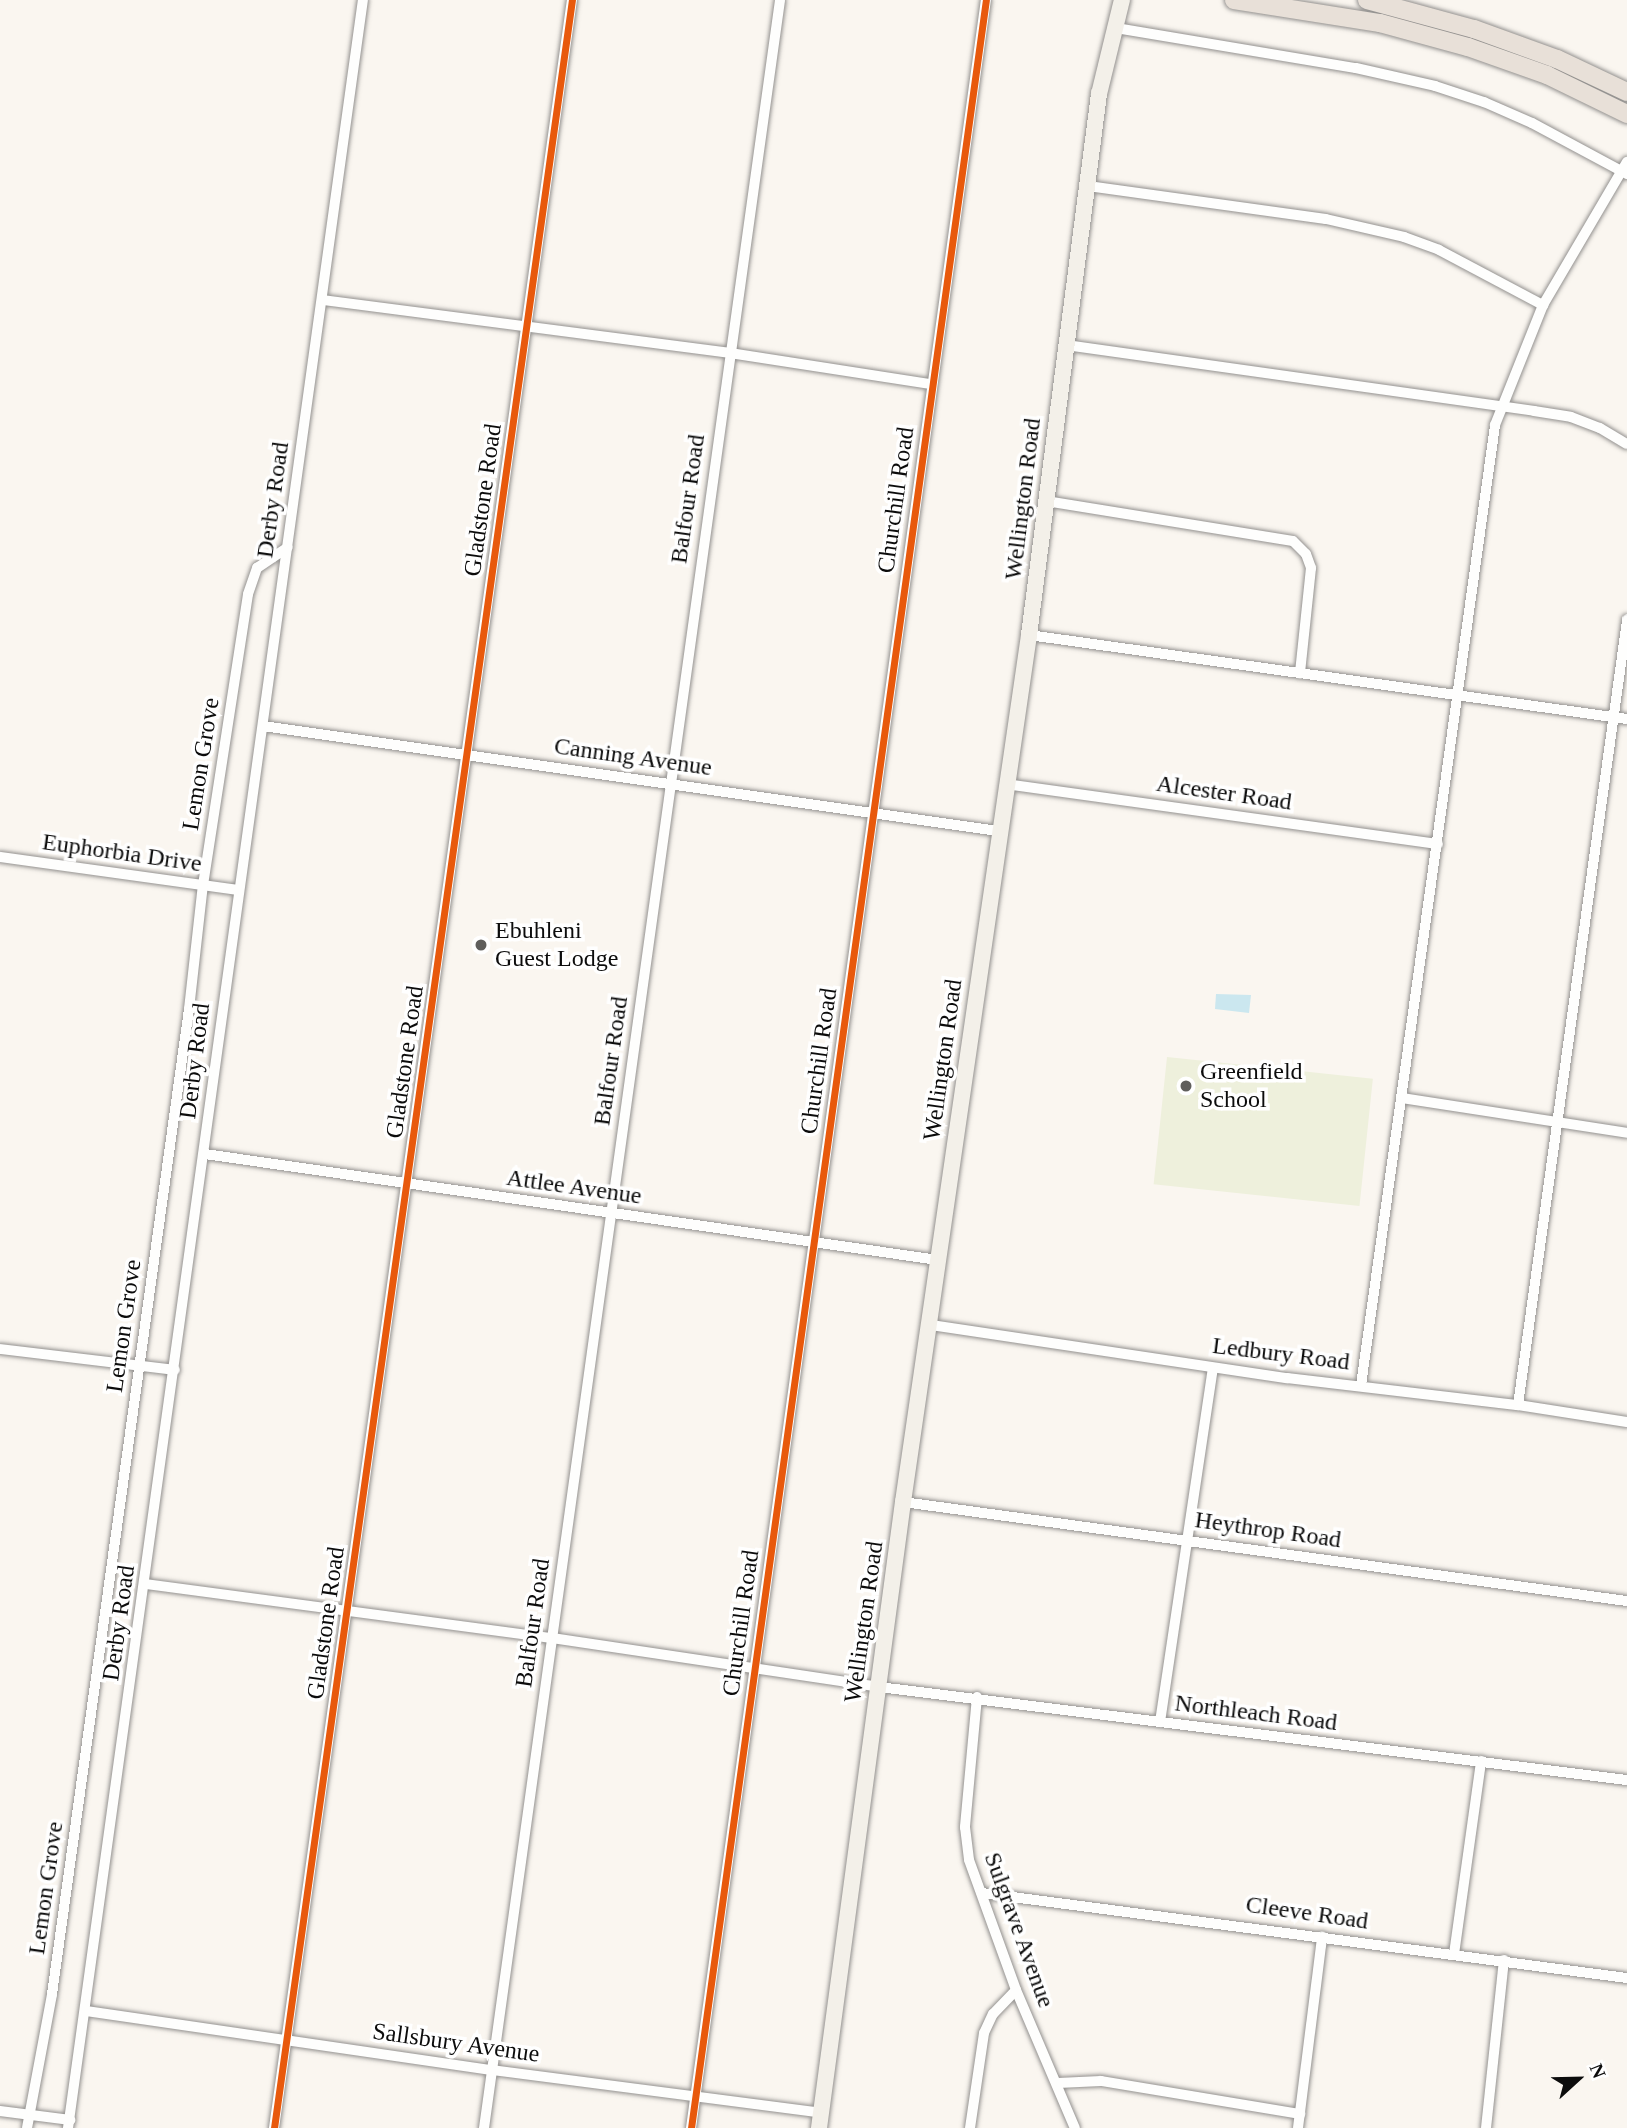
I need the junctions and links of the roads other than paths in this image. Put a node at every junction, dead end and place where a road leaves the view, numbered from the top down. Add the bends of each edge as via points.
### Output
1 (363, 0) edge
2 (572, 0) edge
3 (780, 0) edge
4 (986, 0) edge
5 (1122, 0) edge
6 (1234, 0) edge
7 (1367, 0) edge
8 (1116, 28) junction
9 (1627, 92) edge
10 (1627, 114) edge
11 (1625, 169) edge
12 (1088, 186) junction
13 (323, 300) junction
14 (1543, 305) junction
15 (527, 328) junction
16 (1066, 345) junction
17 (730, 353) junction
18 (931, 384) junction
19 (1500, 408) junction
20 (1627, 444) edge
21 (1046, 502) junction
22 (288, 547) junction
23 (1627, 620) edge
24 (1029, 635) junction
25 (1300, 673) junction
26 (1458, 696) junction
27 (1614, 717) junction
28 (1627, 719) edge
29 (263, 726) junction
30 (467, 755) junction
31 (670, 783) junction
32 (1005, 784) junction
33 (873, 812) junction
34 (998, 831) junction
35 (1438, 844) junction
36 (0, 857) edge
37 (203, 885) junction
38 (239, 890) junction
39 (1402, 1098) junction
40 (1558, 1123) junction
41 (1627, 1133) edge
42 (205, 1154) junction
43 (408, 1184) junction
44 (611, 1214) junction
45 (813, 1242) junction
46 (938, 1260) junction
47 (930, 1325) junction
48 (0, 1349) edge
49 (139, 1367) junction
50 (1213, 1368) junction
51 (175, 1370) junction
52 (1361, 1385) junction
53 (1518, 1405) junction
54 (1627, 1422) edge
55 (903, 1502) junction
56 (1188, 1539) junction
57 (146, 1584) junction
58 (1627, 1601) edge
59 (348, 1611) junction
60 (552, 1638) junction
61 (754, 1668) junction
62 (879, 1686) junction
63 (977, 1697) junction
64 (1160, 1722) junction
65 (1481, 1761) junction
66 (1627, 1780) edge
67 (982, 1893) junction
68 (1322, 1937) junction
69 (1454, 1954) junction
70 (1504, 1960) junction
71 (1627, 1978) edge
72 (1016, 1990) junction
73 (86, 2011) junction
74 (285, 2040) junction
75 (492, 2070) junction
76 (1058, 2083) junction
77 (695, 2095) junction
78 (0, 2111) edge
79 (1300, 2114) junction
80 (29, 2116) junction
81 (820, 2120) edge
82 (69, 2124) edge
83 (27, 2128) edge
84 (274, 2128) edge
85 (484, 2128) edge
86 (691, 2128) edge
87 (970, 2128) edge
88 (1075, 2128) edge
89 (1298, 2128) edge
90 (1486, 2128) edge

1 - 13 street, Derby Road
2 - 15 street, Gladstone Road
3 - 17 street, Balfour Road
4 - 18 street, Churchill Road
5 - 8 main road, Wellington Road
6 - 10 highway via 1380,23 1468,47 1547,75
7 - 9 highway via 1474,29 1557,59
8 - 11 street via 1356,68 1435,86 1484,102
8 - 12 main road, Wellington Road via 1098,94
11 - 14 street
12 - 14 street via 1326,219 1404,237 1439,250
12 - 16 main road, Wellington Road
13 - 15 street
13 - 22 street, Derby Road
14 - 19 street
15 - 17 street
15 - 30 street, Gladstone Road
16 - 19 street
16 - 21 main road, Wellington Road
17 - 18 street
17 - 31 street, Balfour Road
18 - 33 street, Churchill Road
19 - 20 street via 1571,417
19 - 26 street
21 - 24 main road, Wellington Road
21 - 25 street via 1293,541 1306,554 1311,568
22 - 29 street, Derby Road
22 - 37 street, Lemon Grove via 257,568 248,594
23 - 27 street
24 - 25 street
24 - 32 main road, Wellington Road
25 - 26 street
26 - 27 street
26 - 35 street
27 - 28 street
27 - 40 street
29 - 30 street, Canning Avenue
29 - 38 street, Derby Road
30 - 31 street, Canning Avenue
30 - 43 street, Gladstone Road
31 - 33 street, Canning Avenue
31 - 44 street, Balfour Road
32 - 34 main road, Wellington Road
32 - 35 street, Alcester Road
33 - 34 street, Canning Avenue
33 - 45 street, Churchill Road
34 - 46 main road, Wellington Road
35 - 39 street
36 - 37 street, Euphorbia Drive
37 - 38 street, Euphorbia Drive
37 - 49 street, Lemon Grove
38 - 42 street, Derby Road
39 - 40 street
39 - 52 street
40 - 41 street
40 - 53 street
42 - 43 street, Attlee Avenue
42 - 51 street, Derby Road
43 - 44 street, Attlee Avenue
43 - 59 street, Gladstone Road
44 - 45 street, Attlee Avenue
44 - 60 street, Balfour Road
45 - 46 street, Attlee Avenue
45 - 61 street, Churchill Road
46 - 47 main road, Wellington Road
47 - 50 street, Ledbury Road
47 - 55 main road, Wellington Road
48 - 49 street
49 - 51 street
49 - 80 street, Lemon Grove via 52,1994
50 - 52 street, Ledbury Road
50 - 56 street
51 - 57 street, Derby Road
52 - 53 street, Ledbury Road
53 - 54 street, Ledbury Road
55 - 56 street, Heythrop Road
55 - 62 main road, Wellington Road
56 - 58 street, Heythrop Road
56 - 64 street
57 - 59 street, Northleach Road
57 - 73 street, Derby Road
59 - 60 street, Northleach Road
59 - 74 street, Gladstone Road
60 - 61 street, Northleach Road
60 - 75 street, Balfour Road
61 - 62 street, Northleach Road
61 - 77 street, Churchill Road
62 - 63 street, Northleach Road
62 - 81 main road, Wellington Road
63 - 64 street, Northleach Road
63 - 67 street, Sulgrave Avenue via 965,1826 969,1860
64 - 65 street, Northleach Road
65 - 66 street, Northleach Road
65 - 69 street
67 - 68 street, Cleeve Road
67 - 72 street, Sulgrave Avenue
68 - 69 street, Cleeve Road
68 - 79 street
69 - 70 street, Cleeve Road
70 - 71 street, Cleeve Road
70 - 90 street
72 - 76 street, Sulgrave Avenue
72 - 87 street via 993,2014 984,2033
73 - 74 street, Sallsbury Avenue
73 - 82 street, Derby Road
74 - 75 street, Sallsbury Avenue
74 - 84 street, Gladstone Road
75 - 77 street, Sallsbury Avenue
75 - 85 street, Balfour Road
76 - 79 street via 1101,2081
76 - 88 street, Sulgrave Avenue
77 - 81 street, Sallsbury Avenue
77 - 86 street, Churchill Road
78 - 80 street
79 - 89 street
80 - 82 street
80 - 83 street, Lemon Grove

